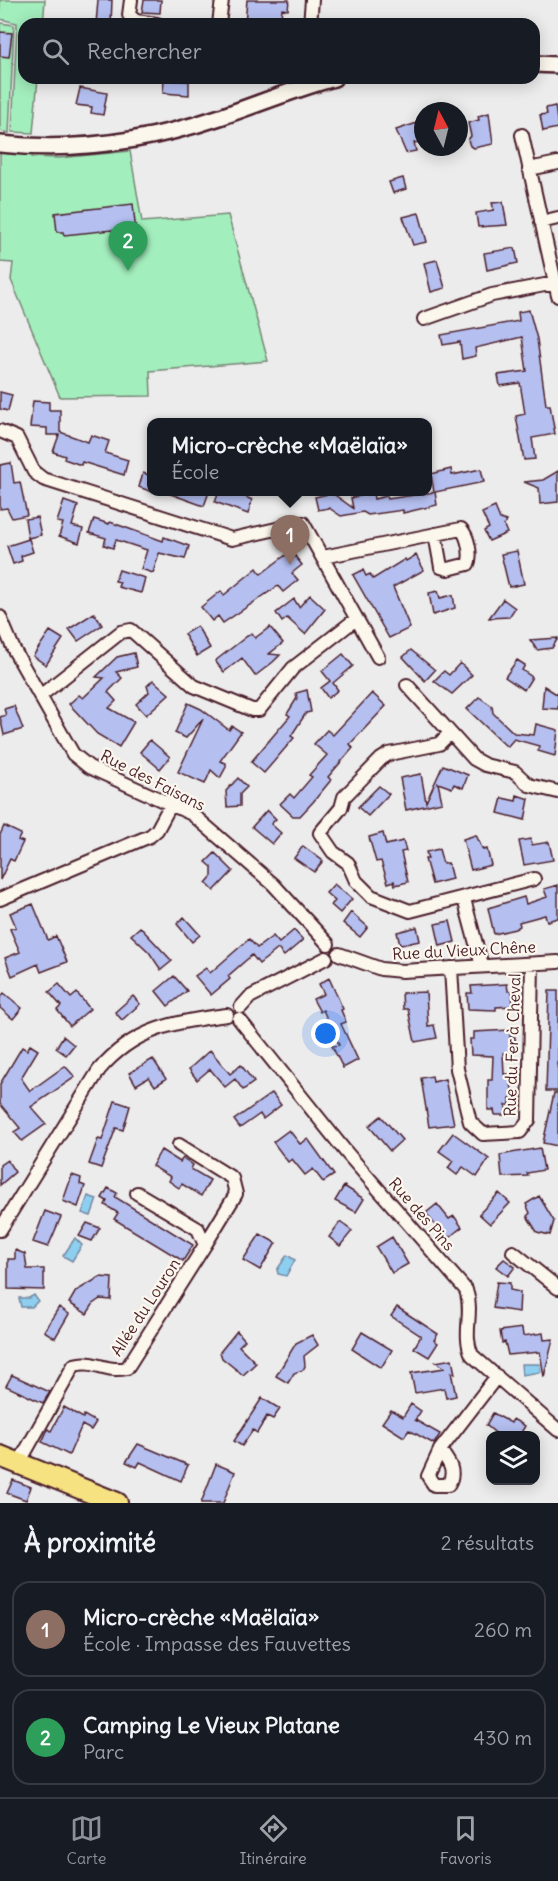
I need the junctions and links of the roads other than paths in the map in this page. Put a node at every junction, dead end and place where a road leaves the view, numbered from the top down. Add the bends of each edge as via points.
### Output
1 (131, 0) edge
2 (222, 0) edge
3 (312, 0) edge
4 (132, 18) edge
5 (220, 18) edge
6 (310, 18) edge
7 (540, 64) edge
8 (558, 65) edge
9 (297, 84) edge
10 (522, 135) dead end
11 (0, 144) edge
12 (558, 163) edge
13 (529, 169) junction
14 (558, 218) edge
15 (541, 222) junction
16 (557, 290) edge
17 (424, 319) dead end
18 (0, 431) edge
19 (435, 534) dead end
20 (323, 557) junction
21 (0, 617) edge
22 (356, 619) junction
23 (14, 650) junction
24 (0, 651) edge
25 (378, 657) dead end
26 (407, 685) dead end
27 (39, 696) junction
28 (450, 733) junction
29 (558, 792) edge
30 (171, 804) junction
31 (534, 879) dead end
32 (464, 898) junction
33 (0, 899) edge
34 (328, 944) junction
35 (339, 954) junction
36 (326, 958) junction
37 (558, 962) edge
38 (532, 963) junction
39 (482, 966) junction
40 (451, 968) junction
41 (240, 1013) junction
42 (179, 1145) dead end
43 (136, 1193) dead end
44 (0, 1230) edge
45 (205, 1245) junction
46 (513, 1252) dead end
47 (558, 1288) edge
48 (497, 1376) junction
49 (558, 1430) edge
50 (440, 1450) dead end
51 (0, 1456) edge
52 (19, 1463) junction
53 (117, 1503) edge

1 - 4 street via 129,15
2 - 5 street
3 - 6 street
7 - 8 street
9 - 11 street via 215,118 143,138 59,148
10 - 13 street
12 - 13 street
13 - 15 street
14 - 15 street
15 - 16 street
16 - 17 street via 492,295
18 - 20 street via 17,438 34,472 43,478 232,538 303,523
19 - 20 street
20 - 22 street
21 - 23 street, Rue des Faisans
22 - 25 street
22 - 27 street via 293,668 259,710 194,686 131,630 121,632
23 - 24 street
23 - 27 street, Rue des Faisans
26 - 28 street
27 - 30 street, Rue des Faisans via 73,754 89,767
28 - 29 street via 474,759 515,772 529,785
28 - 32 street via 439,744 381,759 344,797 341,808 320,833 371,896 410,911
30 - 33 street via 150,836
30 - 34 street, Rue des Faisans via 192,814 273,884
31 - 32 street
32 - 39 street
34 - 35 street via 337,946
34 - 36 street via 323,950
35 - 36 street via 333,960
35 - 40 street, Rue du Vieux Chêne via 381,969
36 - 41 street via 250,997
37 - 38 street, Rue du Vieux Chêne
38 - 39 street, Rue du Vieux Chêne
38 - 40 street, Rue du Fer à Cheval via 529,1120 520,1132 483,1134 470,1122 457,1069
39 - 40 street, Rue du Vieux Chêne
41 - 44 street via 230,1005 227,1015 146,1033 112,1053
41 - 48 street, Rue des Pins via 346,1152 466,1290 471,1304 468,1347
42 - 45 street, Allée du Louron via 232,1178 236,1194
43 - 45 street via 198,1229
45 - 52 street, Allée du Louron via 127,1368 113,1371 87,1362 74,1365
46 - 47 street
48 - 49 street, Rue des Pins
48 - 50 street
51 - 52 main road
52 - 53 main road

